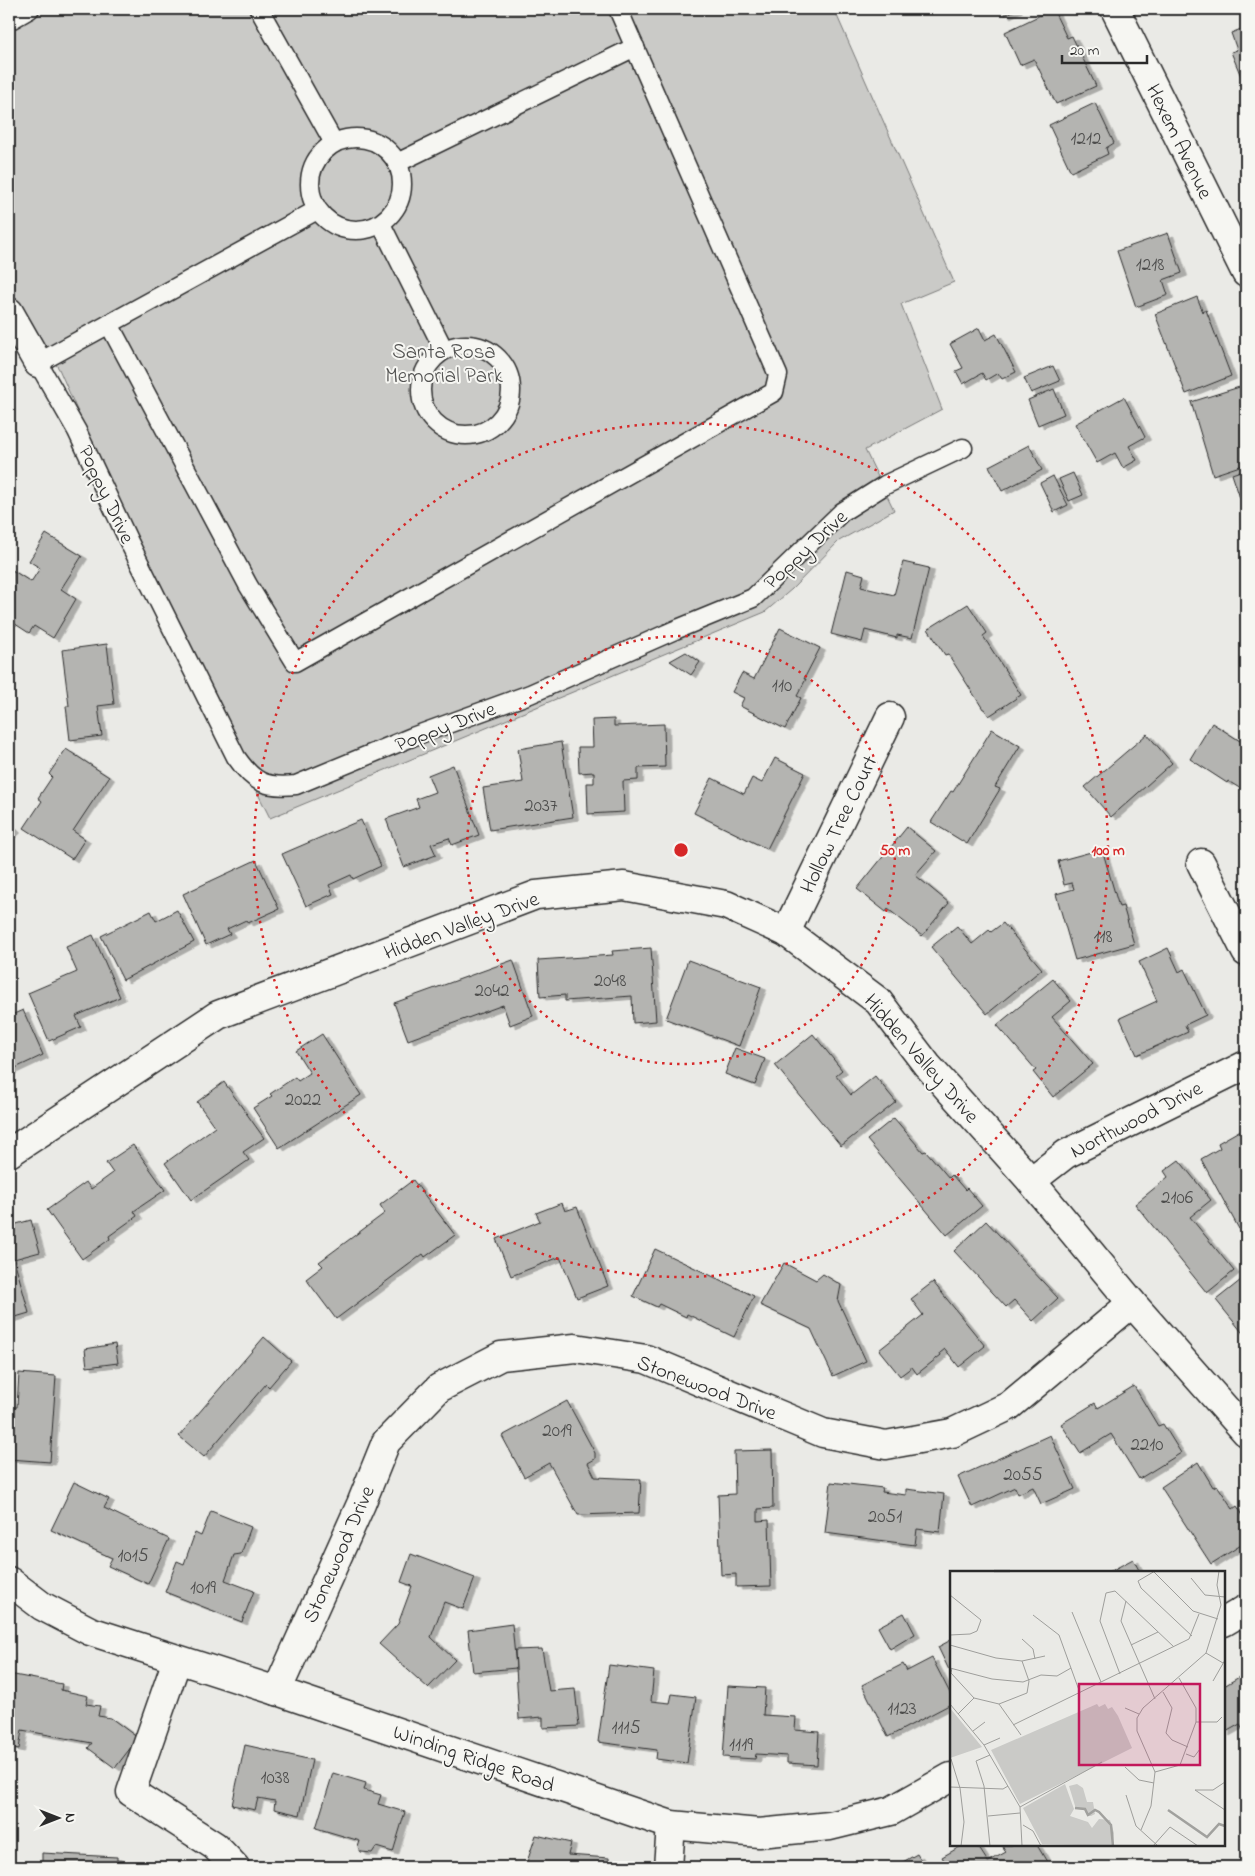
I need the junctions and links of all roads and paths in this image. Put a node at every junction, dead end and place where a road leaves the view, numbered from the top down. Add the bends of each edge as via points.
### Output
1 (30, 9) edge
2 (259, 9) edge
3 (618, 9) edge
4 (1124, 11) edge
5 (9, 21) edge
6 (635, 47) junction
7 (334, 143) junction
8 (397, 164) junction
9 (318, 210) junction
10 (381, 224) junction
11 (1246, 273) edge
12 (9, 312) edge
13 (109, 324) junction
14 (444, 350) junction
15 (38, 363) junction
16 (963, 448) dead end
17 (890, 717) dead end
18 (1201, 863) dead end
19 (786, 932) junction
20 (1246, 952) edge
21 (1246, 1065) edge
22 (9, 1152) edge
23 (1031, 1181) junction
24 (1132, 1303) junction
25 (1246, 1432) edge
26 (9, 1581) edge
27 (1246, 1609) edge
28 (1225, 1621) edge
29 (177, 1660) junction
30 (277, 1691) junction
31 (950, 1778) edge
32 (671, 1826) junction
33 (235, 1867) edge
34 (668, 1867) edge

1 - 5 lane
2 - 7 lane
3 - 6 lane
4 - 11 street, Hexem Avenue
6 - 8 lane
6 - 13 lane via 778,375 774,392 295,662 244,576
7 - 8 lane via 353,138 372,141 389,151
7 - 9 lane via 319,156 311,173 310,192
8 - 10 lane via 402,186 398,205
9 - 10 lane via 331,224 350,231 369,230
9 - 13 lane
10 - 14 lane
12 - 15 street
13 - 15 lane
14 - 14 lane via 432,360 424,374 421,390 431,419 443,430 458,435 474,435 489,430 501,419 511,398 509,375 502,361 490,350 474,345
15 - 16 lane, Poppy Drive via 77,431 236,757 248,774 263,783 278,786 296,785 412,737 530,694 753,598 842,512 885,485
17 - 19 street, Hollow Tree Court
18 - 20 street
19 - 22 street, Hidden Valley Drive via 726,905 624,886 536,895 218,1015
19 - 23 street, Hidden Valley Drive via 878,1001 927,1065
21 - 23 street, Northwood Drive via 1066,1154
23 - 24 street, Hidden Valley Drive
24 - 25 street, Hidden Valley Drive
24 - 30 street, Stonewood Drive via 1009,1406 952,1433 886,1445 823,1433 646,1359 575,1348 501,1356 439,1388 386,1442
26 - 29 street, Winding Ridge Road via 42,1606 90,1632
27 - 28 street
29 - 30 street, Winding Ridge Road
29 - 33 street via 132,1792 215,1846
30 - 32 street, Winding Ridge Road
31 - 32 street, Winding Ridge Road via 891,1811 830,1826 759,1833
32 - 34 street

